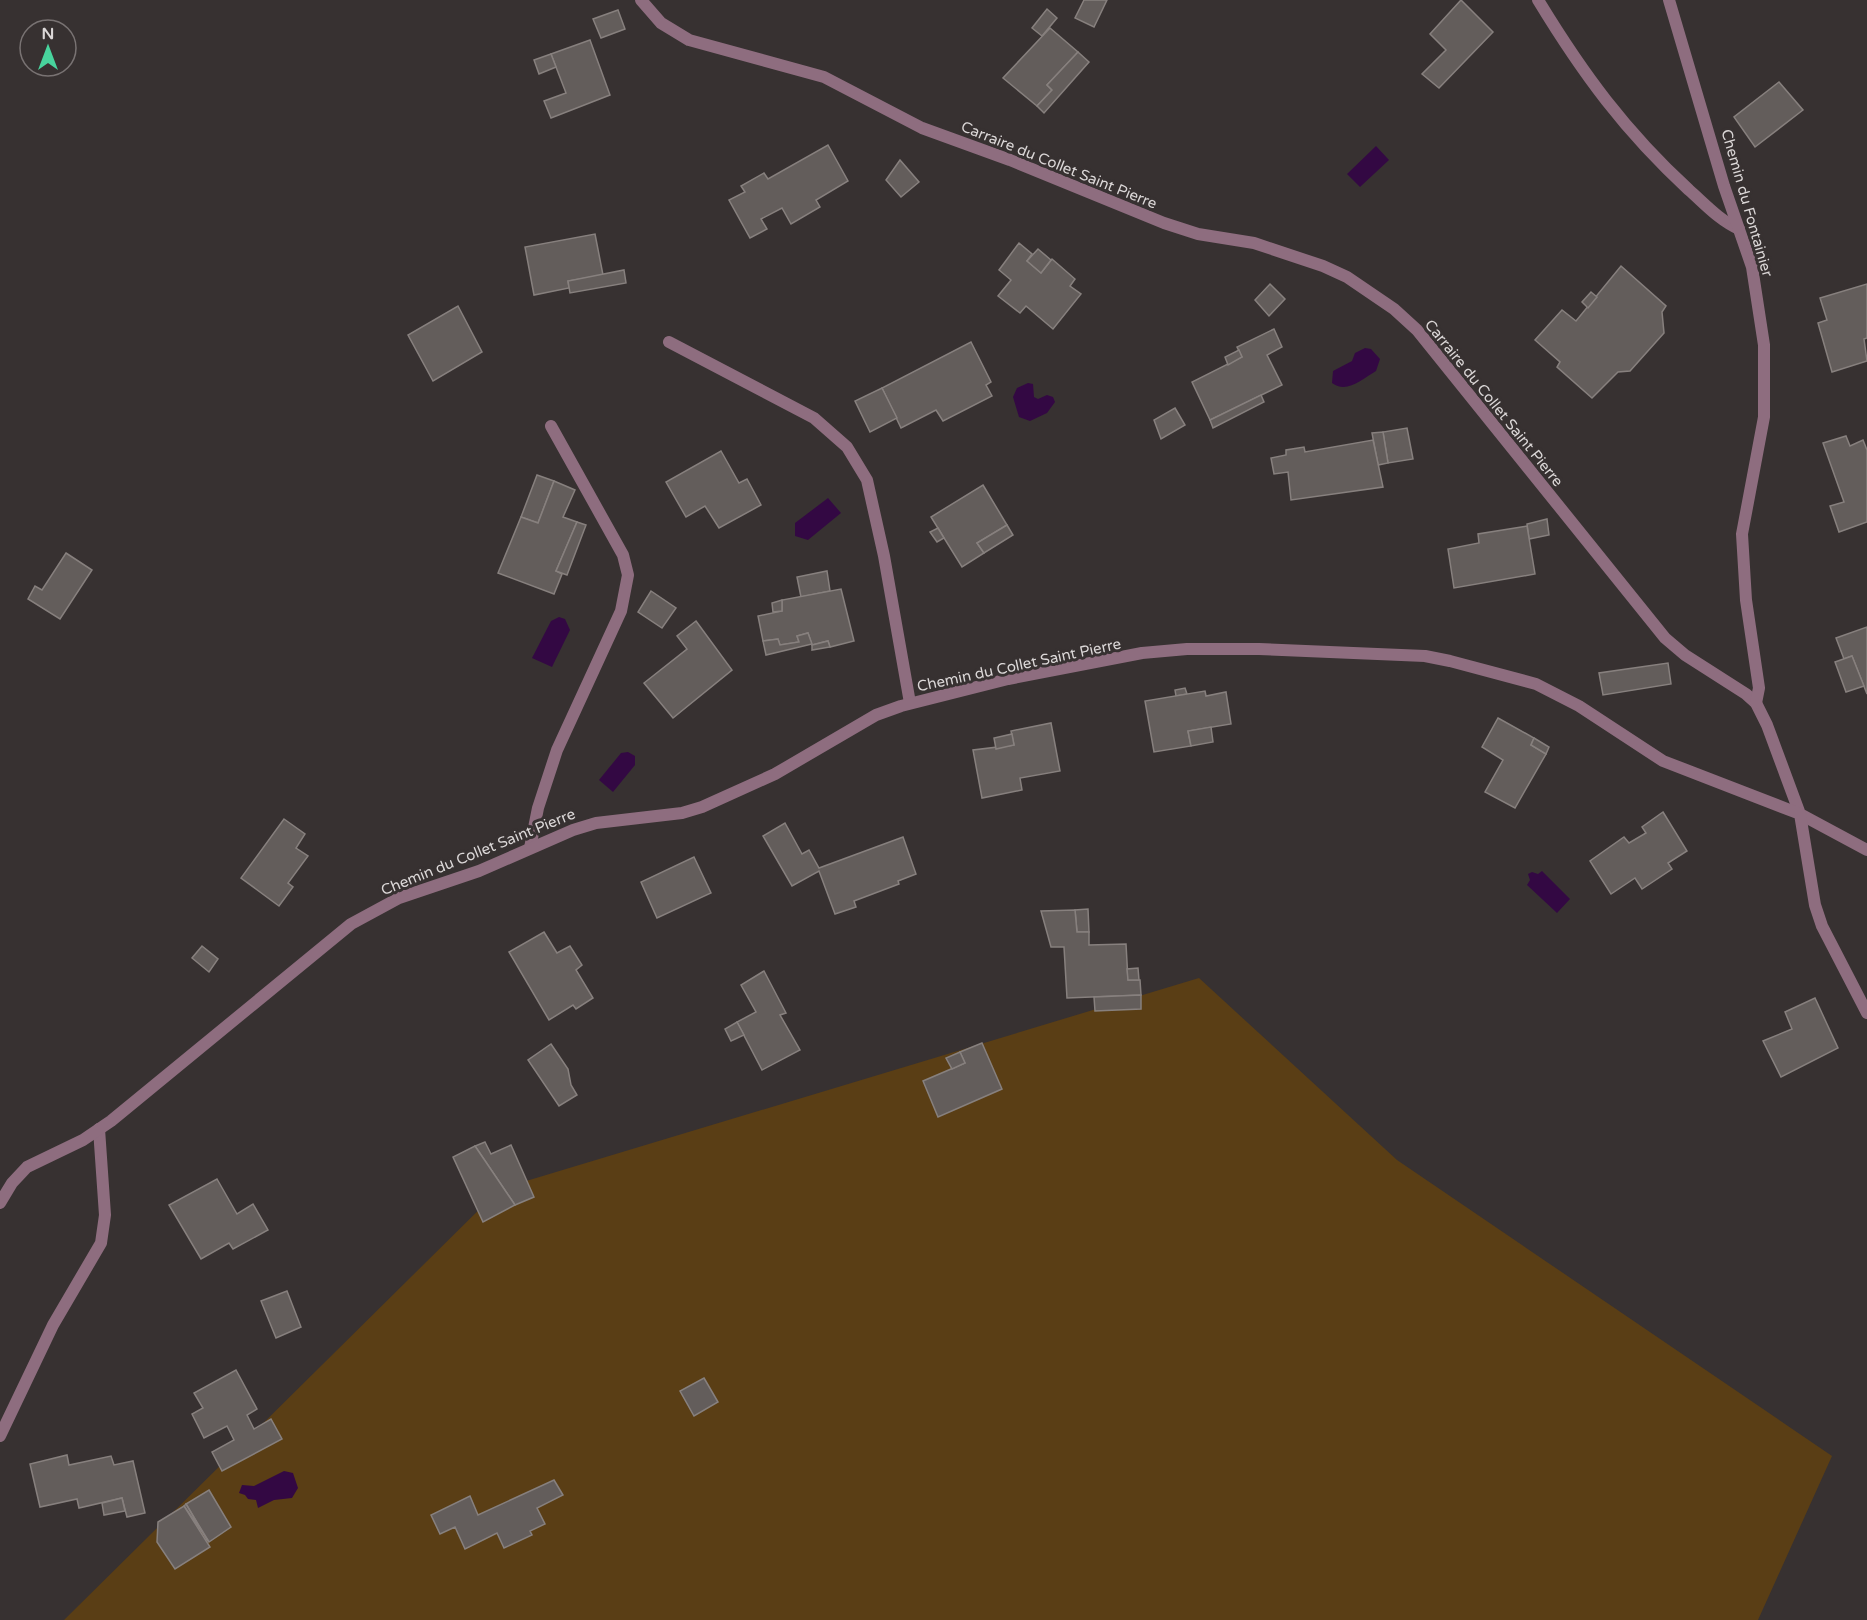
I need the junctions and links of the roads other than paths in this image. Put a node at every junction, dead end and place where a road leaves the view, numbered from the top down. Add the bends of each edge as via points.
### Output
1 (641, 0) edge
2 (1538, 0) edge
3 (1669, 0) edge
4 (1739, 229) junction
5 (669, 342) dead end
6 (550, 426) dead end
7 (910, 704) junction
8 (1756, 704) junction
9 (1800, 814) junction
10 (530, 848) junction
11 (1867, 850) edge
12 (1867, 1013) edge
13 (99, 1130) junction
14 (0, 1203) edge
15 (0, 1436) edge

1 - 8 street, Carraire du Collet Saint Pierre via 661,23 689,40 824,77 922,128 1164,223 1198,234 1263,245 1347,277 1417,330 1665,638
2 - 4 street via 1583,72 1616,115 1659,163 1715,214
3 - 4 street, Chemin du Fontainier
4 - 8 street, Chemin du Fontainier via 1752,267 1764,345 1764,417 1742,534 1745,590 1759,688
5 - 7 street via 814,418 832,431 859,462 873,505
6 - 10 street via 623,555 628,575 621,611 557,750
7 - 9 street, Chemin du Collet Saint Pierre via 1008,679 1158,650 1259,649 1425,656 1536,684 1579,706 1664,761
7 - 10 street, Chemin du Collet Saint Pierre via 876,715 775,774 702,807 596,823
8 - 9 street, Carraire du Collet Saint Pierre via 1765,718
9 - 11 street
9 - 12 street via 1822,926
10 - 13 street, Chemin du Collet Saint Pierre via 428,891 399,898 351,924
13 - 14 street, Chemin du Collet Saint Pierre via 27,1167
13 - 15 street via 105,1206 101,1243 53,1325

